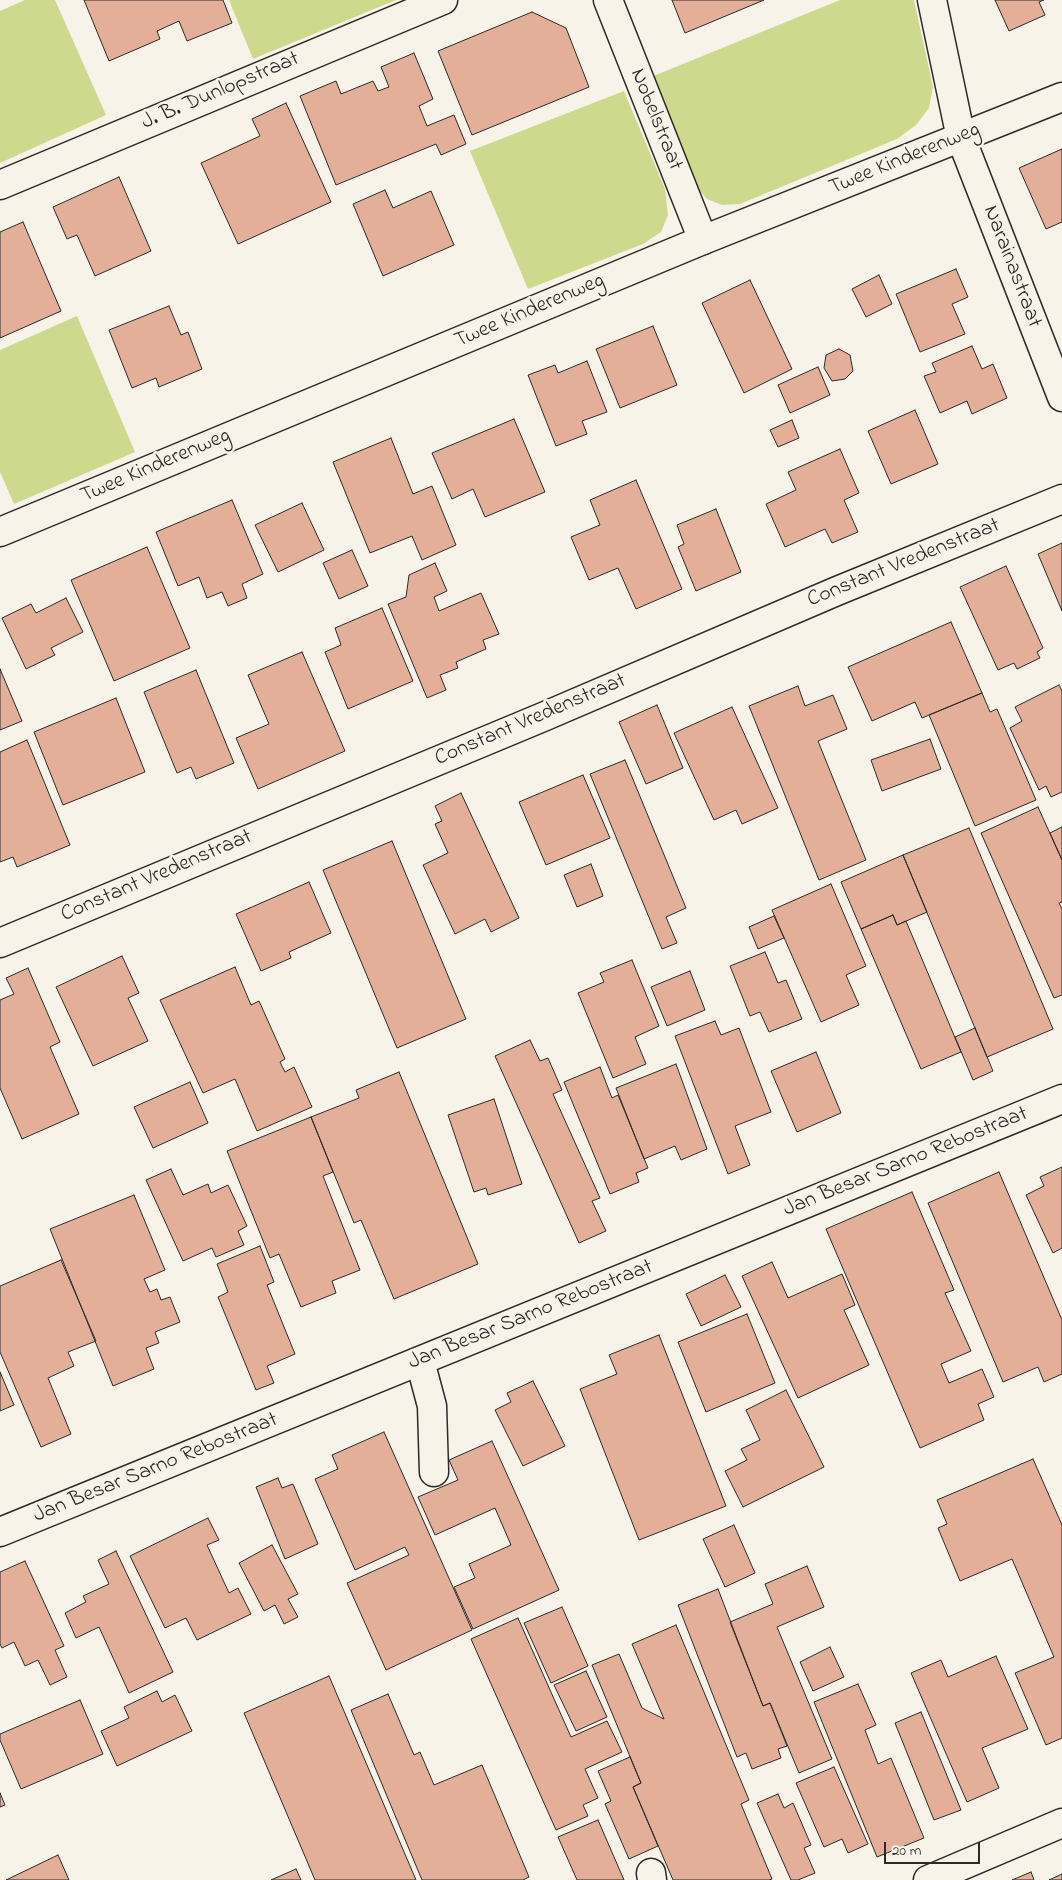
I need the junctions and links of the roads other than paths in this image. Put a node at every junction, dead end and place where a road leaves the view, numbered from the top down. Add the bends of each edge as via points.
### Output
1 (443, 0) edge
2 (608, 0) edge
3 (932, 0) edge
4 (1062, 97) edge
5 (961, 138) junction
6 (0, 184) edge
7 (703, 240) junction
8 (1062, 397) edge
9 (1062, 499) edge
10 (0, 532) edge
11 (0, 943) edge
12 (1062, 1099) edge
13 (420, 1361) junction
14 (434, 1472) dead end
15 (0, 1532) edge
16 (1062, 1823) edge
17 (928, 1880) edge

1 - 6 street, J. B. Dunlopstraat
2 - 7 street, Nobelstraat
3 - 5 street, Narainastraat
4 - 5 street, Twee Kinderenweg
5 - 7 street, Twee Kinderenweg
5 - 8 street, Narainastraat
7 - 10 street, Twee Kinderenweg
9 - 11 street, Constant Vredenstraat
12 - 13 street, Jan Besar Sarno Rebostraat
13 - 14 street via 432,1406
13 - 15 street, Jan Besar Sarno Rebostraat
16 - 17 street

